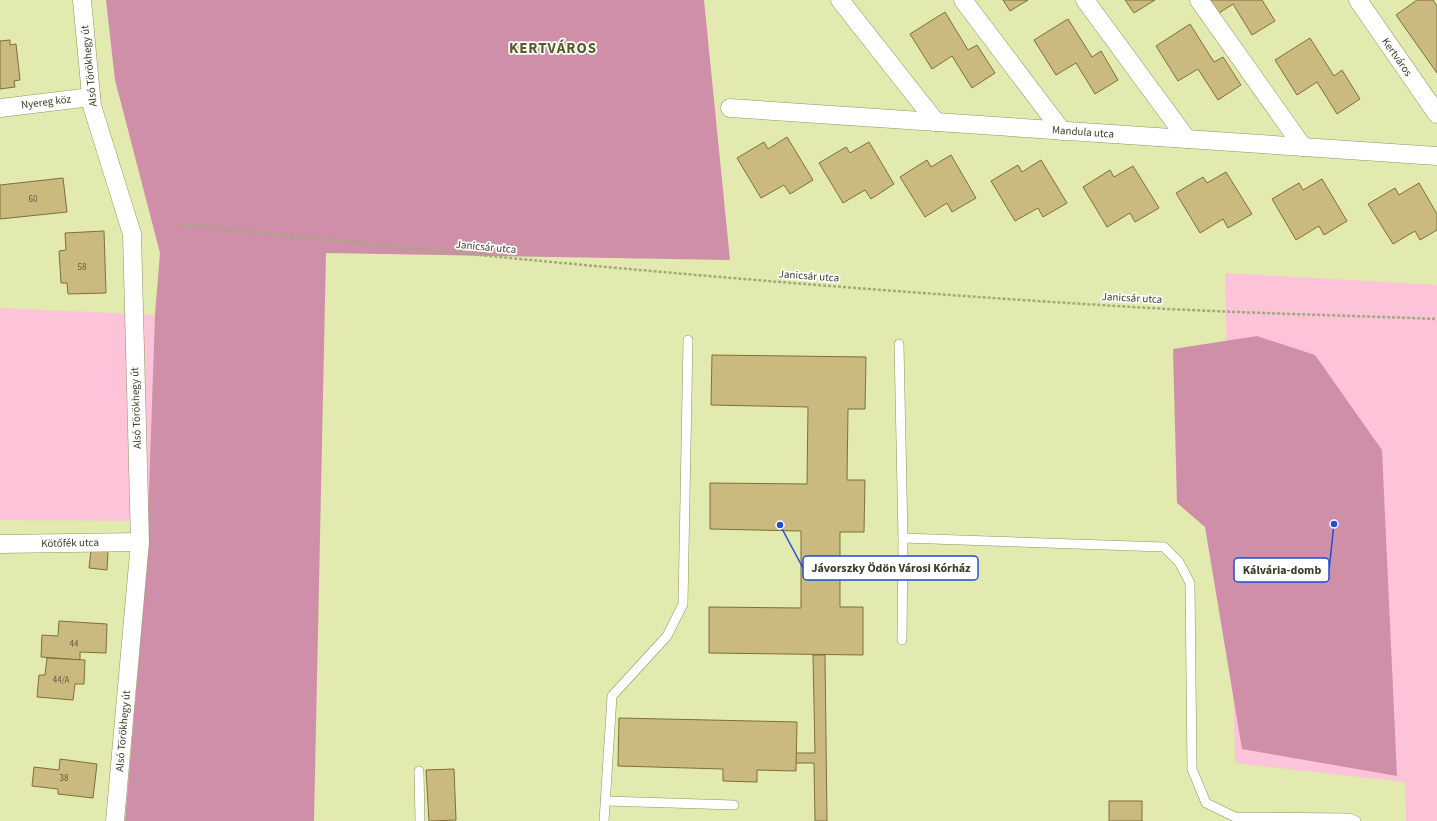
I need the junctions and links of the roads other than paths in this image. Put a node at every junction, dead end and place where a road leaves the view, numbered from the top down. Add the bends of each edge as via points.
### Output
1 (82, 0) edge
2 (840, 0) edge
3 (963, 0) edge
4 (1085, 0) edge
5 (1199, 0) edge
6 (1358, 0) edge
7 (91, 97) junction
8 (0, 108) edge
9 (730, 108) dead end
10 (1437, 114) edge
11 (936, 122) junction
12 (1062, 131) junction
13 (1188, 139) junction
14 (1303, 147) junction
15 (1437, 156) edge
16 (688, 340) dead end
17 (899, 344) dead end
18 (903, 538) junction
19 (140, 542) junction
20 (0, 544) edge
21 (902, 640) dead end
22 (419, 771) dead end
23 (606, 801) junction
24 (734, 805) dead end
25 (115, 821) edge
26 (420, 821) edge
27 (604, 821) edge
28 (1356, 821) edge

1 - 7 street, Alsó Törökhegy út
2 - 11 street
3 - 12 street
4 - 13 street
5 - 14 street
6 - 10 street, Kertváros
7 - 8 street, Nyereg köz
7 - 19 street, Alsó Törökhegy út via 132,234
9 - 11 street, Mandula utca
11 - 12 street, Mandula utca
12 - 13 street, Mandula utca
13 - 14 street, Mandula utca
14 - 15 street, Mandula utca
16 - 23 lane via 683,604 667,636 612,696
17 - 18 lane
18 - 21 lane
18 - 28 lane via 1164,547 1179,562 1190,583 1192,769 1206,803 1235,817 1349,818
19 - 20 street, Kötőfék utca
19 - 25 street, Alsó Törökhegy út
22 - 26 lane
23 - 24 lane
23 - 27 lane

